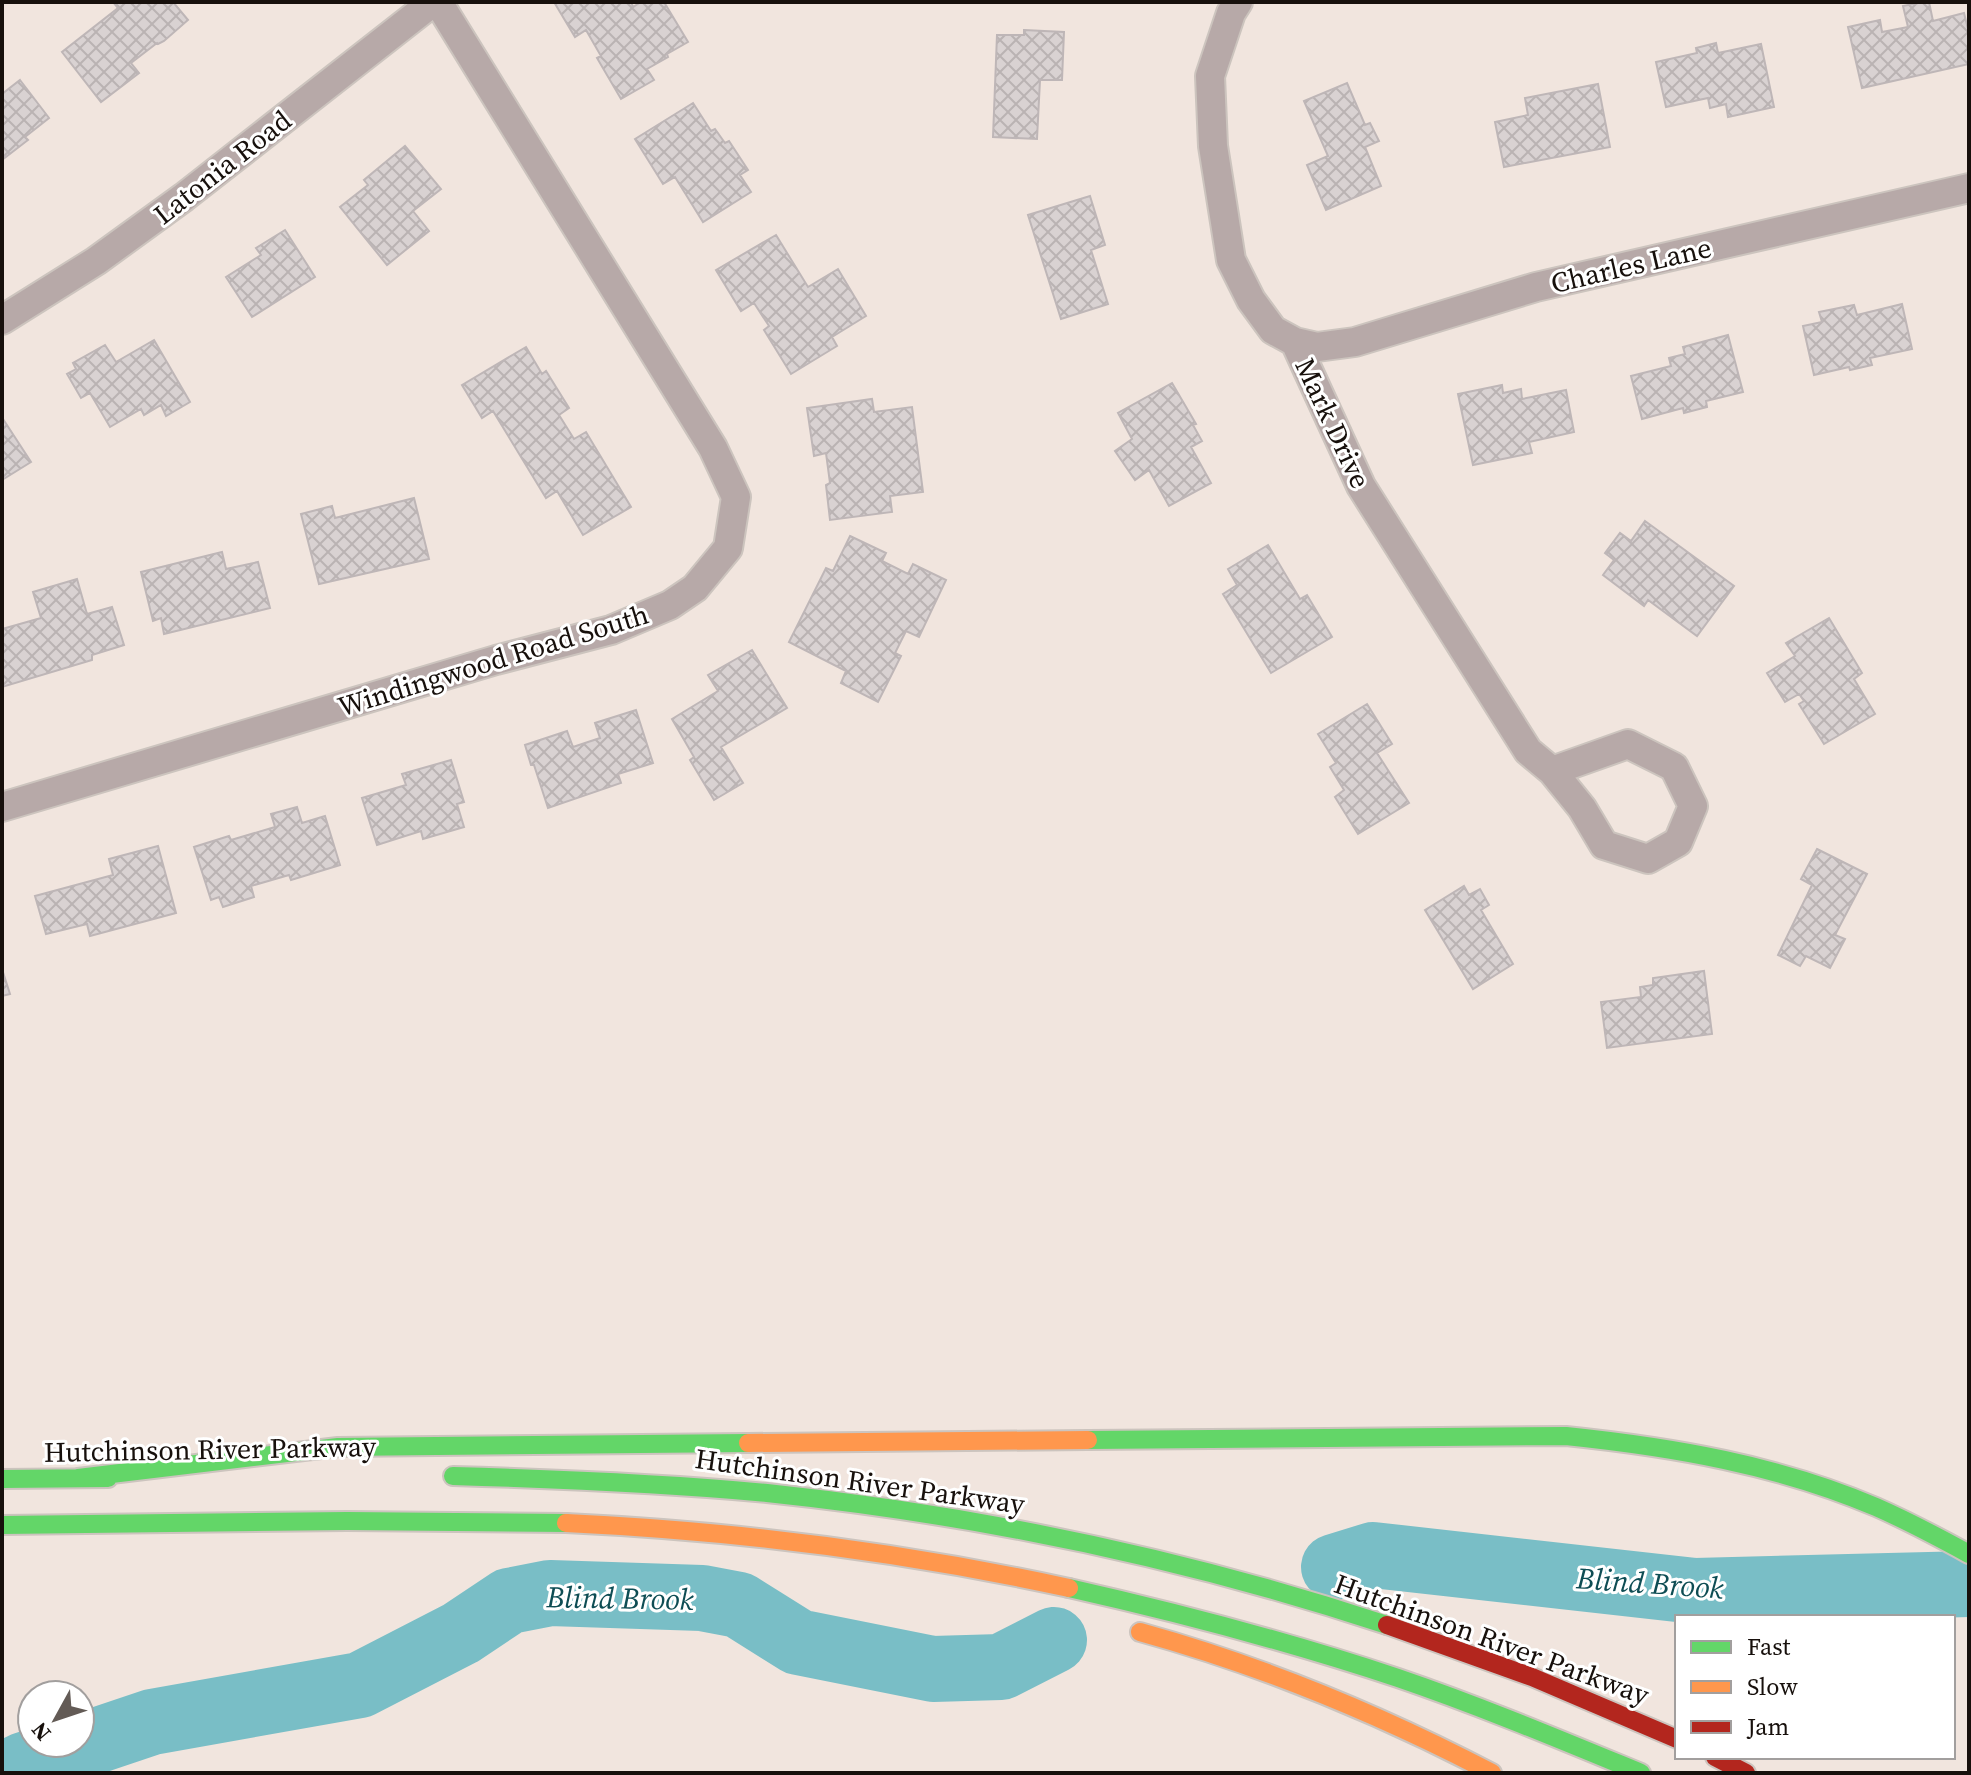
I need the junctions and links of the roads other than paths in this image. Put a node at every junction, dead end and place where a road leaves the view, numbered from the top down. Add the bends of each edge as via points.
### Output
1 (435, 2) edge
2 (1238, 2) edge
3 (1969, 188) edge
4 (2, 320) edge
5 (1295, 342) junction
6 (1552, 771) junction
7 (2, 807) edge
8 (441, 1476) dead end
9 (235, 1477) dead end
10 (78, 1478) junction
11 (2, 1479) edge
12 (2, 1525) edge
13 (825, 1545) junction
14 (1969, 1554) edge
15 (960, 1585) dead end
16 (1125, 1628) dead end
17 (1675, 1738) edge
18 (1719, 1759) edge
19 (1492, 1773) edge
20 (1641, 1773) edge
21 (1746, 1773) edge

1 - 4 street, Latonia Road via 184,197
1 - 7 street, Windingwood Road South via 713,448 736,497 728,548 695,588 670,605 611,630
2 - 5 street, Mark Drive via 1210,76 1213,146 1231,260 1273,330
3 - 5 street, Charles Lane via 1536,287 1355,342 1317,347
5 - 6 street, Mark Drive via 1361,486 1528,751
6 - 6 street, Mark Drive via 1628,744 1674,767 1693,806 1678,842 1648,859 1604,845
8 - 17 highway, Hutchinson River Parkway via 571,1478 754,1491 937,1516 1081,1543 1204,1572 1401,1630 1565,1690
9 - 10 highway, Hutchinson River Parkway
10 - 11 highway, Hutchinson River Parkway
10 - 14 highway via 338,1447 1566,1436 1653,1445 1744,1463 1886,1511
12 - 13 highway via 563,1523
13 - 15 highway
13 - 20 highway via 1046,1582 1273,1639 1464,1701
16 - 19 highway via 1331,1696
18 - 21 highway

